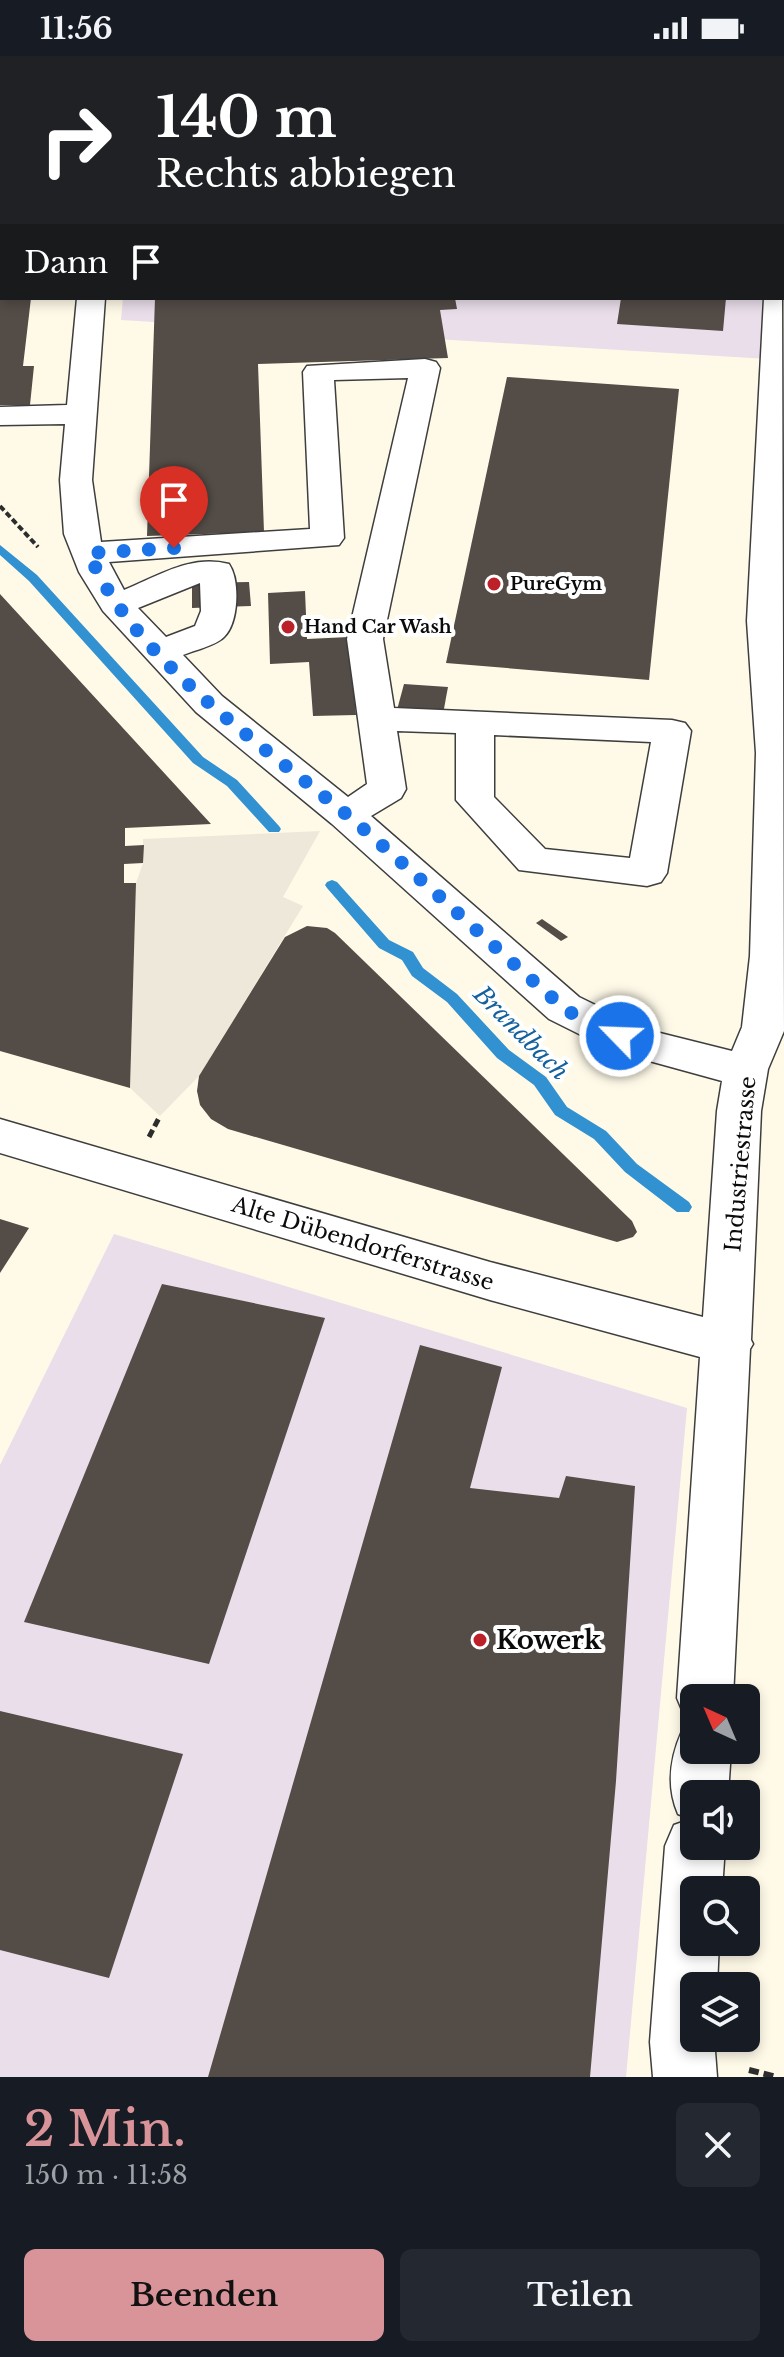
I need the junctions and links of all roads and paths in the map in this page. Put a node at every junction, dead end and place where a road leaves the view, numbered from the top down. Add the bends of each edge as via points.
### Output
1 (91, 300) edge
2 (778, 300) edge
3 (82, 414) junction
4 (0, 416) edge
5 (778, 419) edge
6 (327, 538) junction
7 (385, 550) junction
8 (89, 553) junction
9 (217, 571) junction
10 (115, 604) junction
11 (159, 652) junction
12 (377, 719) junction
13 (475, 723) junction
14 (346, 815) junction
15 (774, 1028) edge
16 (746, 1069) junction
17 (0, 1136) edge
18 (728, 1344) junction
19 (706, 1684) edge
20 (694, 1860) edge
21 (749, 2070) dead end
22 (685, 2077) edge
23 (777, 2077) edge

1 - 3 street
2 - 5 street, Industriestrasse
3 - 4 street
3 - 8 street via 76,480 81,534
5 - 15 street, Industriestrasse via 765,621 775,753
6 - 7 street
6 - 7 street via 318,372 425,368
6 - 8 street
6 - 9 street via 322,548
7 - 12 street via 365,639
8 - 10 street
9 - 10 street via 187,574
9 - 11 street via 218,611 210,632
10 - 11 street
11 - 14 street via 209,704
12 - 13 street
12 - 14 street via 387,789
13 - 13 street via 672,731 647,873 533,861 475,800
14 - 16 street via 552,998 596,1029
15 - 16 street, Industriestrasse
16 - 18 street, Industriestrasse via 739,1111
17 - 18 street, Alte Dübendorferstrasse via 490,1281
18 - 19 street, Industriestrasse
20 - 22 street via 682,2042
21 - 23 path

